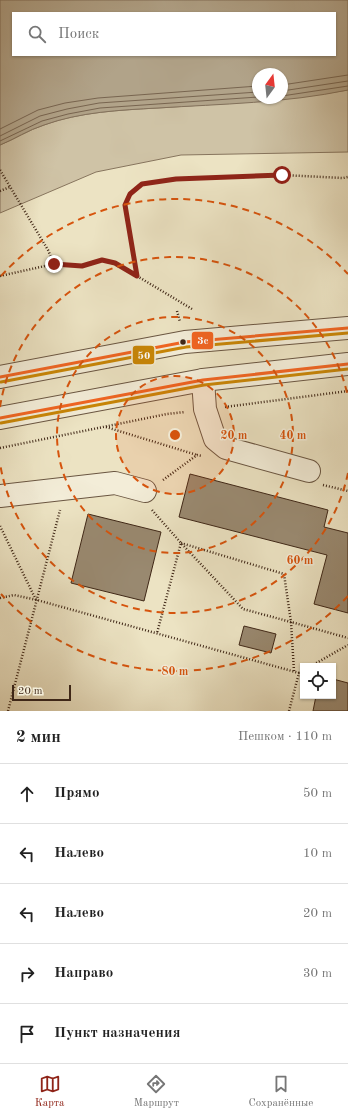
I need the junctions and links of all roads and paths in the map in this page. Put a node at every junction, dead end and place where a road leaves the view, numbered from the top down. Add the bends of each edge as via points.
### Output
1 (0, 170) edge
2 (348, 177) edge
3 (10, 188) junction
4 (0, 191) edge
5 (54, 264) junction
6 (0, 276) edge
7 (137, 276) junction
8 (192, 309) dead end
9 (348, 328) edge
10 (348, 364) edge
11 (0, 377) edge
12 (203, 380) junction
13 (348, 392) edge
14 (205, 409) junction
15 (0, 418) edge
16 (106, 426) junction
17 (0, 448) edge
18 (197, 455) junction
19 (204, 457) dead end
20 (313, 478) joint
21 (348, 491) edge
22 (151, 494) junction
23 (0, 496) edge
24 (60, 509) dead end
25 (0, 526) edge
26 (181, 543) junction
27 (0, 598) edge
28 (37, 600) junction
29 (291, 622) junction
30 (157, 633) junction
31 (348, 638) edge
32 (348, 645) edge
33 (316, 663) edge
34 (294, 671) junction
35 (298, 673) joint
36 (8, 711) edge
37 (289, 711) edge

1 - 3 path
2 - 7 path via 282,175 176,179 142,184 130,194 125,205
3 - 4 path
3 - 5 path
5 - 6 path
5 - 7 path via 82,266 102,260 115,263
7 - 8 path
9 - 11 street via 184,342
10 - 12 street
12 - 14 street
12 - 15 street
13 - 14 path
14 - 16 path
14 - 20 street via 215,439 226,448
16 - 17 path
16 - 18 path
18 - 19 path
18 - 22 path
20 - 21 path
22 - 23 street via 115,483
22 - 26 path
24 - 28 path
25 - 28 path
26 - 29 path via 243,609
26 - 29 path via 284,574
26 - 30 path
27 - 28 path via 14,595
28 - 30 path
28 - 36 path
29 - 31 path
29 - 34 path
30 - 34 path
32 - 33 path
34 - 35 path
35 - 37 path

